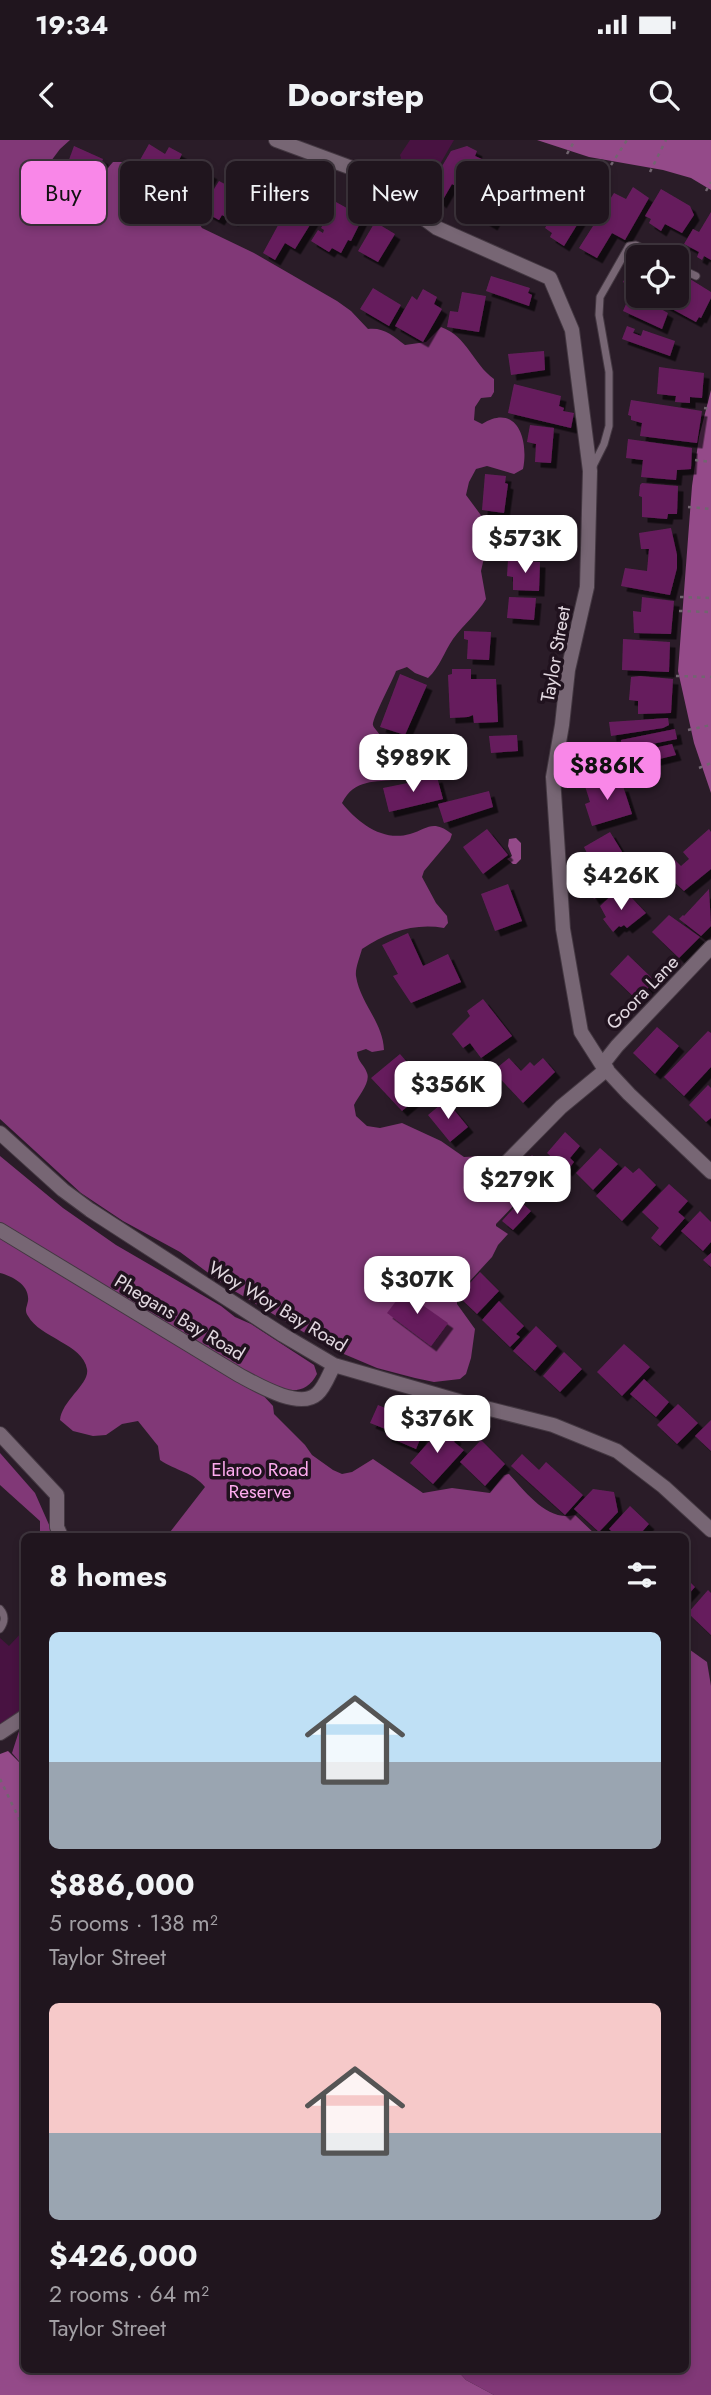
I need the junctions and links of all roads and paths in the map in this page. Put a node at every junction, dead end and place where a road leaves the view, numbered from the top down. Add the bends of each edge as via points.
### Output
1 (276, 140) edge
2 (575, 140) edge
3 (627, 140) edge
4 (666, 140) edge
5 (567, 154) dead end
6 (611, 165) dead end
7 (650, 172) dead end
8 (711, 182) edge
9 (706, 191) dead end
10 (626, 251) edge
11 (689, 273) edge
12 (696, 276) dead end
13 (704, 408) dead end
14 (711, 410) edge
15 (695, 460) dead end
16 (711, 462) edge
17 (590, 471) junction
18 (688, 507) dead end
19 (711, 509) edge
20 (680, 597) dead end
21 (711, 598) edge
22 (679, 611) dead end
23 (711, 612) edge
24 (676, 676) dead end
25 (711, 677) edge
26 (711, 725) edge
27 (688, 730) dead end
28 (711, 763) edge
29 (699, 768) dead end
30 (711, 947) edge
31 (604, 1067) junction
32 (0, 1133) edge
33 (502, 1167) dead end
34 (711, 1171) edge
35 (0, 1230) edge
36 (334, 1365) junction
37 (0, 1434) edge
38 (711, 1530) edge
39 (60, 1533) edge
40 (0, 1609) edge
41 (0, 1629) edge
42 (21, 1719) edge
43 (0, 1733) edge
44 (0, 1779) edge
45 (21, 1823) edge

1 - 17 street, Taylor Street via 360,171 437,228 550,278 572,330
2 - 5 path
3 - 6 path
4 - 7 path
8 - 9 path
10 - 17 lane via 600,297 609,372 609,426
11 - 12 lane
13 - 14 path
15 - 16 path
17 - 31 street, Taylor Street via 587,587 568,670 553,778 564,932 581,1032
18 - 19 path
20 - 21 path
22 - 23 path
24 - 25 path
26 - 27 path
28 - 29 path
30 - 31 street, Goora Lane via 617,1045
31 - 33 street, Goora Lane
31 - 34 street, Taylor Street
32 - 36 street, Woy Woy Bay Road via 90,1210
35 - 36 street, Phegans Bay Road via 239,1376 278,1395 316,1396
36 - 38 street, Woy Woy Bay Road via 553,1425 617,1451
37 - 39 street via 57,1495
40 - 41 lane via 5,1617
42 - 43 street
44 - 45 path

